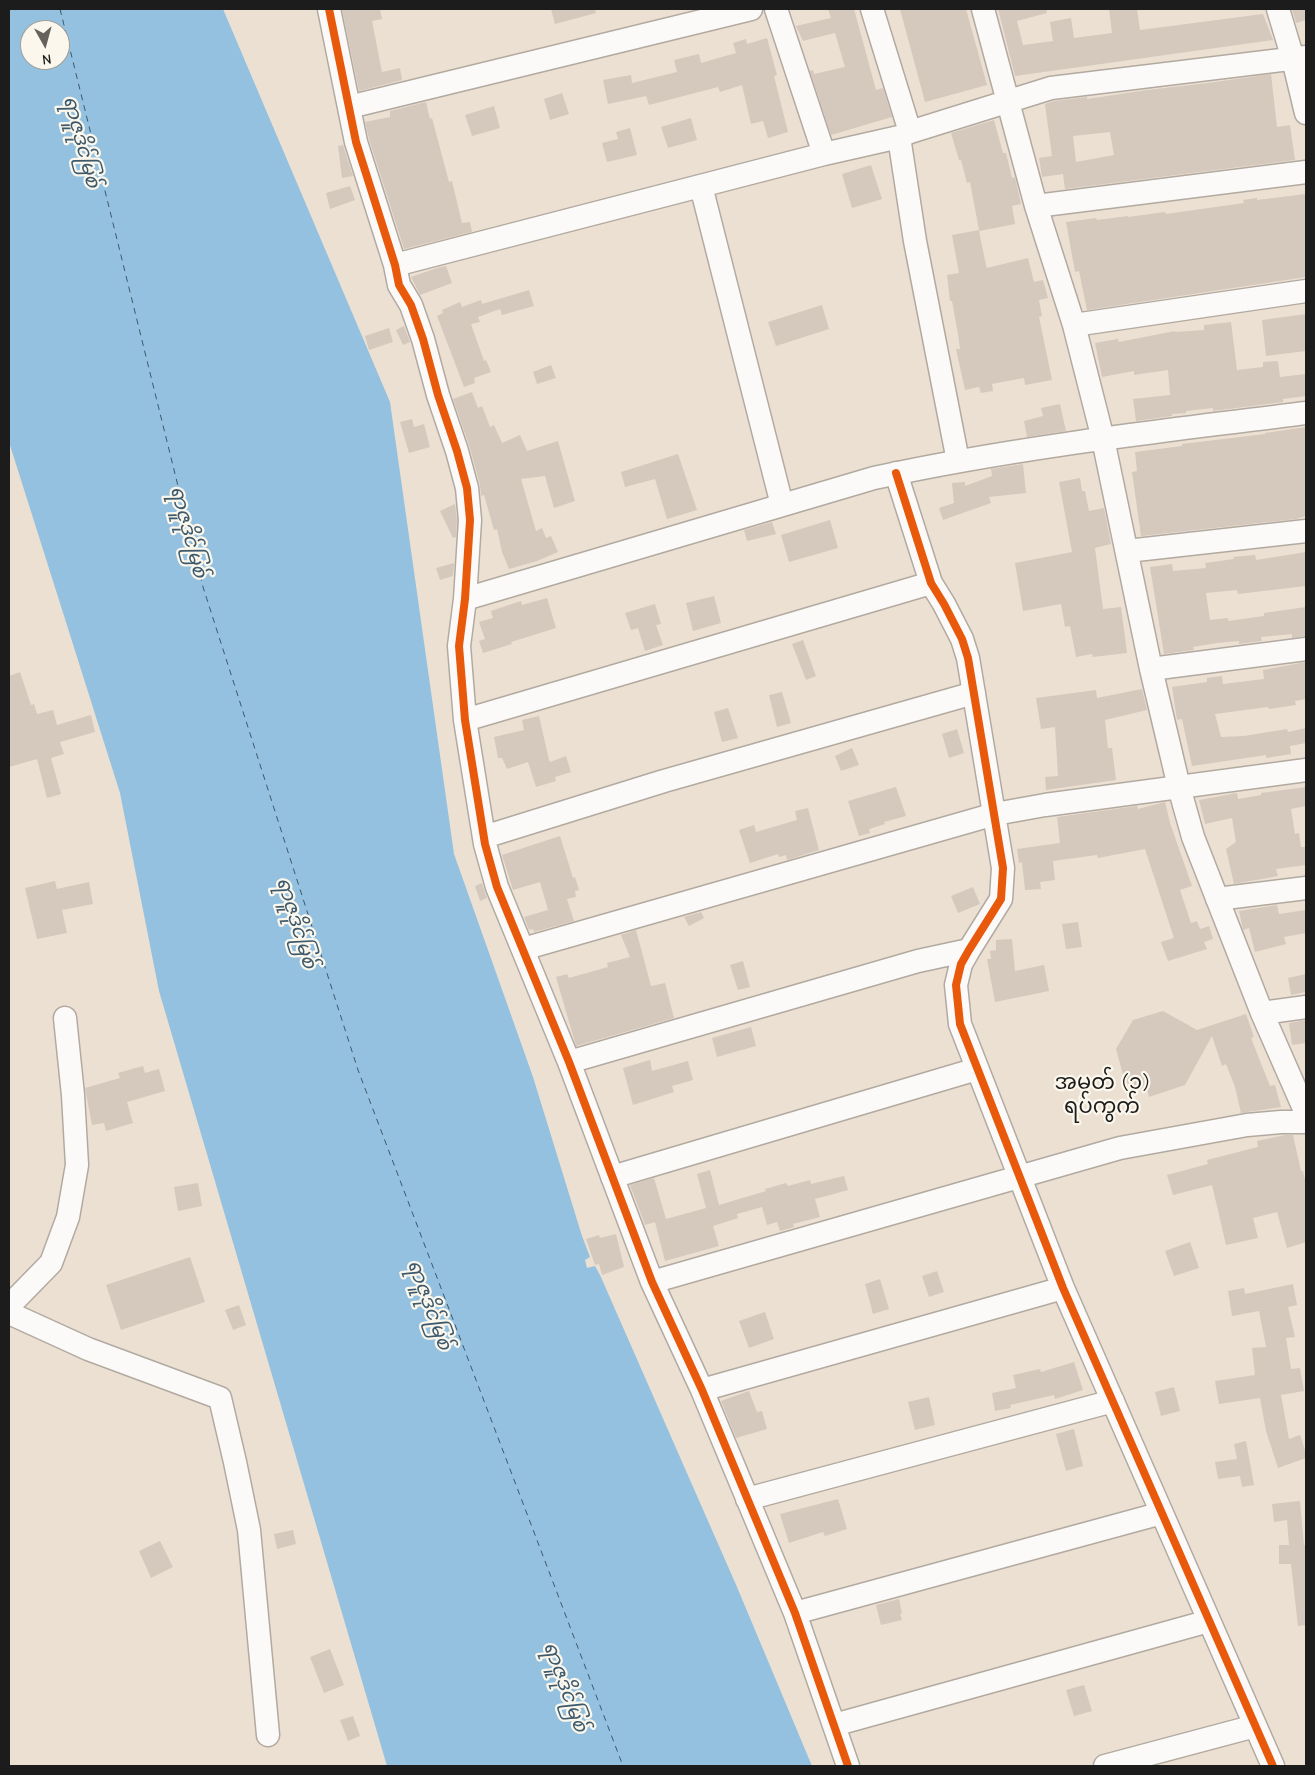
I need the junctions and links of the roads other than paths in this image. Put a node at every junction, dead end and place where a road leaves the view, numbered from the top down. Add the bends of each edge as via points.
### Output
1 (329, 9) edge
2 (751, 9) edge
3 (776, 9) edge
4 (872, 9) edge
5 (983, 9) edge
6 (1278, 9) edge
7 (1300, 58) edge
8 (1009, 100) junction
9 (349, 107) junction
10 (1306, 113) edge
11 (904, 135) junction
12 (824, 154) junction
13 (1306, 172) edge
14 (701, 186) junction
15 (1036, 206) junction
16 (395, 266) junction
17 (1306, 291) edge
18 (1074, 325) junction
19 (1306, 413) edge
20 (1103, 439) junction
21 (958, 461) junction
22 (896, 473) junction
23 (782, 505) junction
24 (1306, 531) edge
25 (1127, 551) junction
26 (931, 583) junction
27 (465, 599) junction
28 (1306, 650) edge
29 (1151, 669) junction
30 (974, 693) junction
31 (464, 720) junction
32 (1306, 770) edge
33 (1179, 787) junction
34 (995, 814) junction
35 (484, 837) junction
36 (1306, 888) edge
37 (1217, 899) junction
38 (523, 949) junction
39 (969, 950) junction
40 (1306, 1007) edge
41 (1262, 1013) junction
42 (64, 1018) dead end
43 (569, 1062) junction
44 (977, 1069) junction
45 (1306, 1113) edge
46 (1306, 1122) edge
47 (1019, 1177) junction
48 (612, 1178) junction
49 (652, 1282) junction
50 (1063, 1288) junction
51 (9, 1306) edge
52 (9, 1313) edge
53 (702, 1390) junction
54 (1113, 1401) junction
55 (747, 1499) junction
56 (1162, 1513) junction
57 (795, 1613) junction
58 (1209, 1621) junction
59 (834, 1724) junction
60 (1255, 1726) junction
61 (268, 1735) dead end
62 (848, 1766) edge
63 (1105, 1766) edge
64 (1273, 1766) edge

1 - 9 street
2 - 9 street
3 - 12 street
4 - 11 street
5 - 8 street
6 - 7 street
7 - 8 street via 1051,88
7 - 10 street
8 - 11 street
8 - 15 street
9 - 16 street via 356,142
11 - 12 street
11 - 21 street via 915,241
12 - 14 street
13 - 15 street
14 - 16 street
14 - 23 street
15 - 18 street
16 - 27 street via 399,285 411,305 423,339 466,488 470,520
17 - 18 street
18 - 20 street
19 - 20 street
20 - 21 street
20 - 25 street
21 - 22 street
22 - 23 street
22 - 26 street
23 - 27 street
24 - 25 street
25 - 29 street
26 - 30 street via 962,639
26 - 31 street
27 - 31 street via 460,646
28 - 29 street
29 - 33 street
30 - 34 street
30 - 35 street
31 - 35 street
32 - 33 street
33 - 34 street via 1045,804
33 - 37 street via 1193,837
34 - 38 street
34 - 39 street via 1003,868 1001,899
35 - 38 street via 497,887
36 - 37 street
37 - 41 street
38 - 43 street
39 - 43 street
39 - 44 street via 961,964 956,985 957,1003 960,1024
40 - 41 street
41 - 45 street
42 - 51 street via 77,1165 68,1218 51,1263
43 - 48 street
44 - 47 street
44 - 48 street
46 - 47 street via 1247,1125 1120,1148
47 - 49 street
47 - 50 street
48 - 49 street
49 - 53 street
50 - 53 street
50 - 54 street
52 - 61 street via 88,1349 220,1398 249,1530
53 - 55 street
54 - 55 street
54 - 56 street
55 - 57 street
56 - 57 street
56 - 58 street
57 - 59 street
58 - 59 street
58 - 60 street
59 - 62 street
60 - 63 street
60 - 64 street

